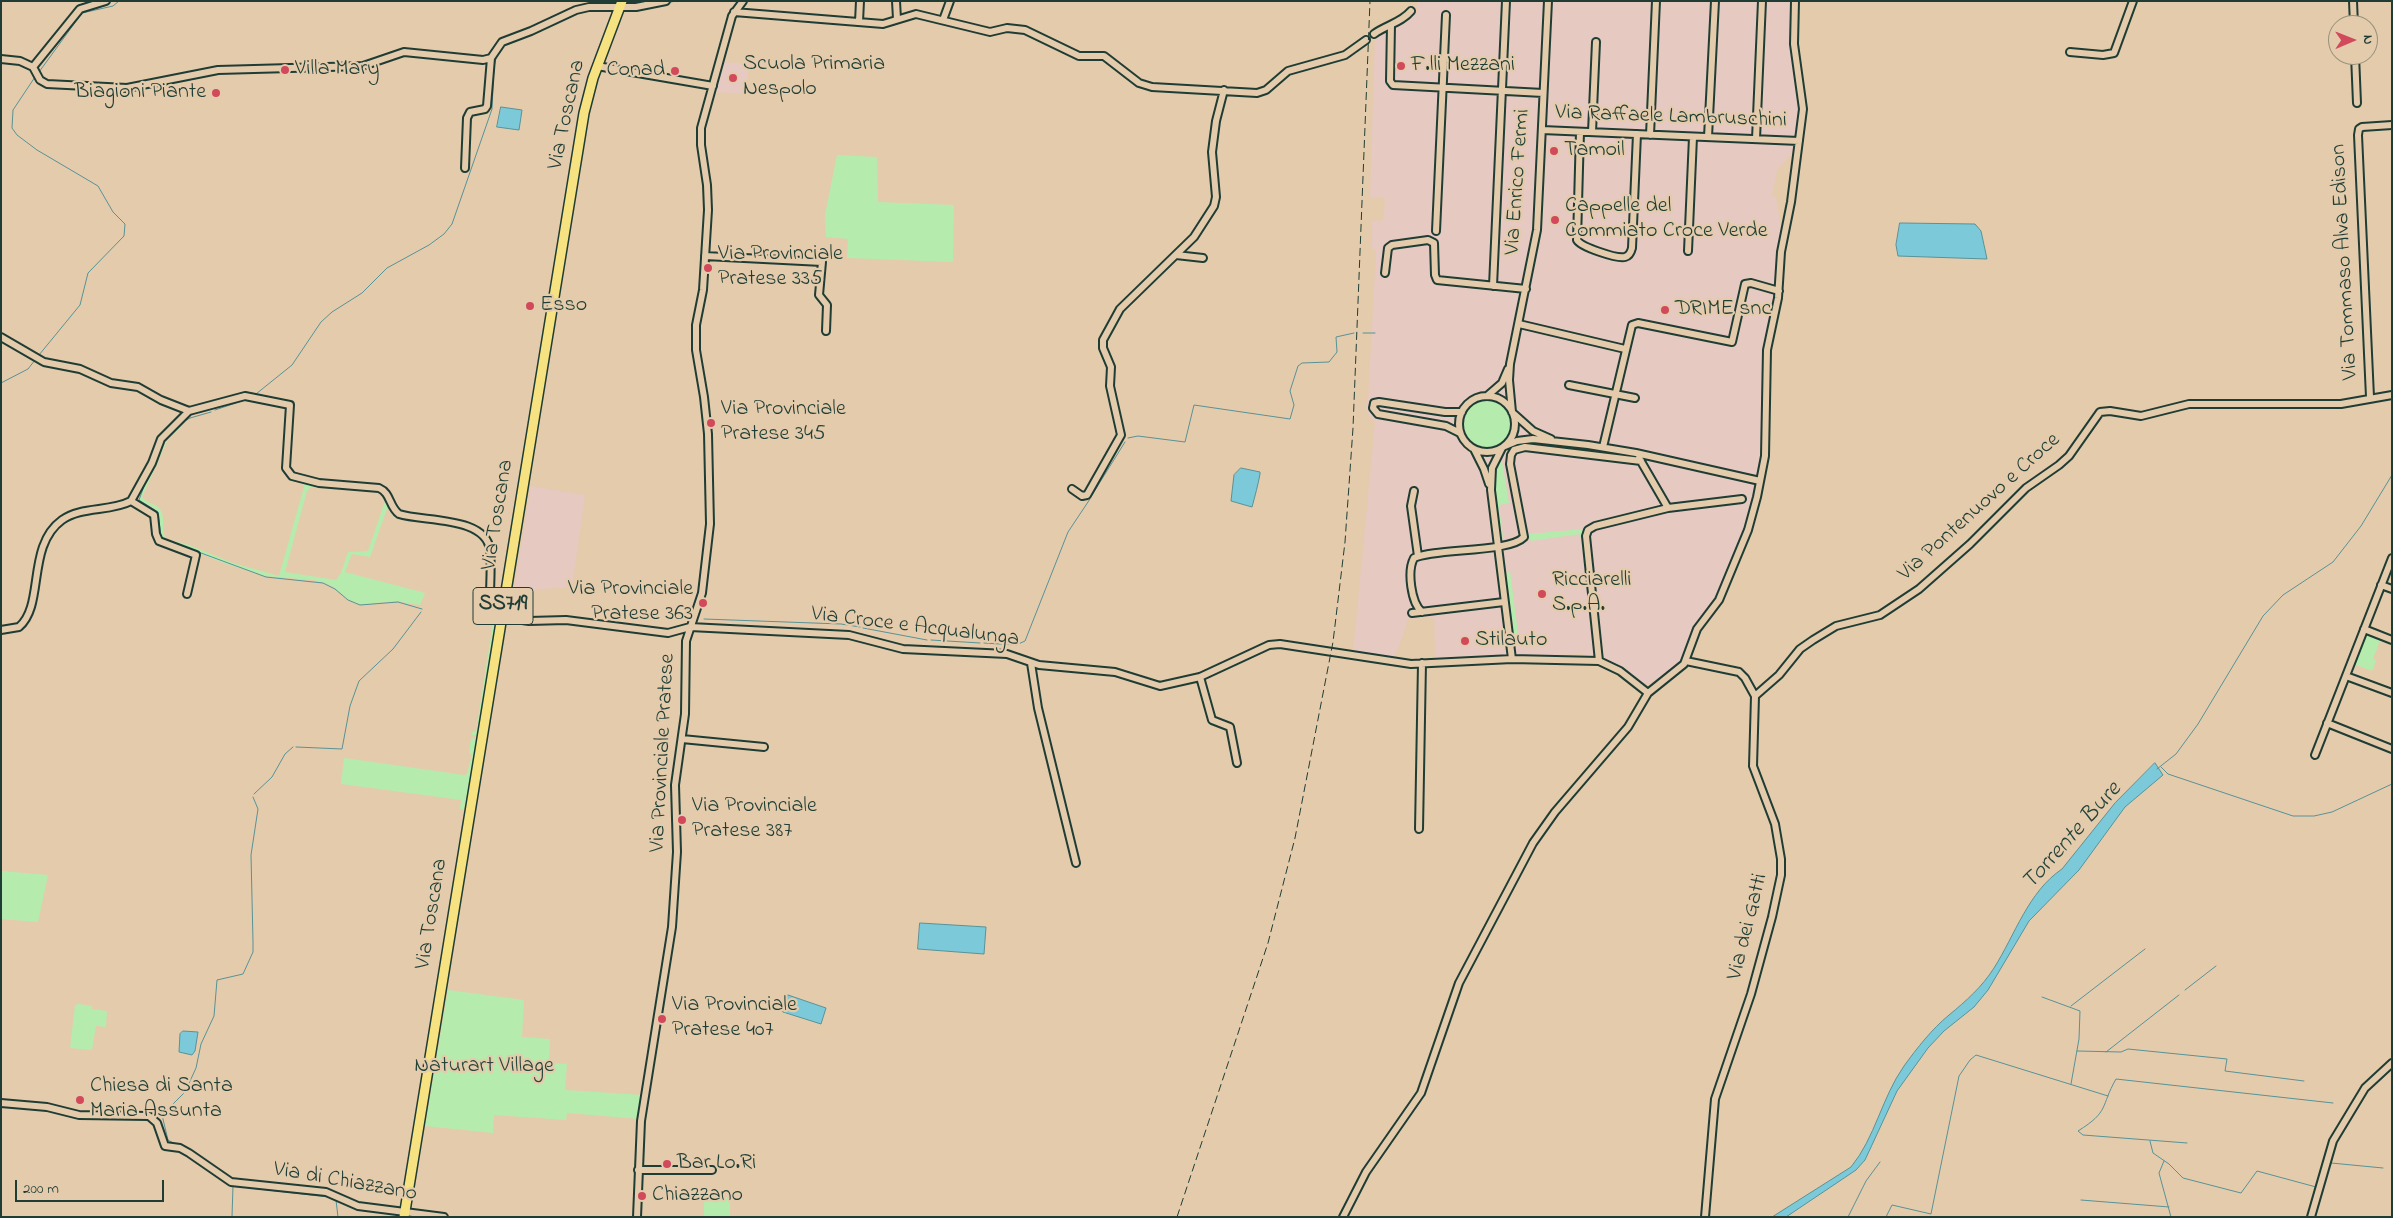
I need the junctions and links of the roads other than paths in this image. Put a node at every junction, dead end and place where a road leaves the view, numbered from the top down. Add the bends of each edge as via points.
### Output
1 (106, 1) edge
2 (666, 1) edge
3 (743, 1) edge
4 (860, 1) edge
5 (896, 1) edge
6 (950, 1) edge
7 (1506, 1) edge
8 (1548, 1) edge
9 (1656, 1) edge
10 (1762, 1) edge
11 (1795, 1) edge
12 (2133, 1) edge
13 (2353, 1) edge
14 (1715, 3) edge
15 (620, 4) edge
16 (1411, 11) dead end
17 (734, 12) junction
18 (1446, 15) dead end
19 (2354, 15) edge
20 (897, 19) junction
21 (943, 20) junction
22 (859, 22) junction
23 (1391, 26) junction
24 (1374, 34) dead end
25 (1366, 40) dead end
26 (1596, 42) dead end
27 (602, 51) junction
28 (2070, 52) dead end
29 (491, 58) junction
30 (1, 59) edge
31 (2355, 65) edge
32 (596, 66) junction
33 (34, 69) junction
34 (611, 69) junction
35 (713, 86) junction
36 (1442, 87) junction
37 (1224, 90) junction
38 (1502, 90) junction
39 (1543, 93) junction
40 (2357, 103) dead end
41 (2392, 125) edge
42 (1542, 130) junction
43 (1580, 132) junction
44 (1592, 132) junction
45 (1636, 134) junction
46 (1650, 135) junction
47 (1693, 136) junction
48 (1708, 137) junction
49 (1756, 139) junction
50 (1799, 141) junction
51 (465, 168) dead end
52 (1436, 231) dead end
53 (1688, 251) dead end
54 (1176, 255) junction
55 (705, 256) junction
56 (1203, 258) dead end
57 (1385, 273) dead end
58 (1493, 286) junction
59 (1526, 289) junction
60 (1779, 291) junction
61 (1519, 324) junction
62 (826, 331) dead end
63 (1, 337) edge
64 (1625, 349) junction
65 (1510, 364) junction
66 (1569, 384) dead end
67 (1615, 393) junction
68 (2392, 395) edge
69 (1487, 396) junction
70 (2370, 397) junction
71 (1635, 398) dead end
72 (189, 411) junction
73 (1462, 412) junction
74 (1513, 412) junction
75 (1460, 433) junction
76 (1554, 440) junction
77 (1504, 447) junction
78 (1604, 447) junction
79 (1474, 449) junction
80 (1636, 453) junction
81 (1641, 462) junction
82 (1760, 482) junction
83 (1072, 489) dead end
84 (1490, 490) junction
85 (1414, 491) dead end
86 (1742, 499) dead end
87 (131, 501) junction
88 (1668, 508) junction
89 (1497, 546) junction
90 (1418, 556) junction
91 (2392, 558) edge
92 (2381, 585) junction
93 (2392, 589) edge
94 (187, 594) dead end
95 (1504, 602) junction
96 (1422, 612) junction
97 (1412, 613) dead end
98 (501, 617) junction
99 (690, 627) junction
100 (2364, 629) junction
101 (1, 630) edge
102 (2392, 640) edge
103 (1512, 659) junction
104 (1686, 660) junction
105 (1600, 661) junction
106 (1031, 663) junction
107 (1422, 663) junction
108 (2346, 676) junction
109 (1200, 677) junction
110 (1648, 693) junction
111 (2392, 694) edge
112 (1755, 696) junction
113 (2327, 723) junction
114 (682, 739) junction
115 (764, 747) dead end
116 (2392, 749) edge
117 (2315, 755) dead end
118 (1236, 763) dead end
119 (1419, 829) dead end
120 (1076, 863) dead end
121 (2392, 1063) edge
122 (1, 1103) edge
123 (638, 1170) junction
124 (712, 1170) dead end
125 (404, 1214) edge
126 (444, 1217) edge
127 (637, 1217) edge
128 (1343, 1217) edge
129 (1705, 1217) edge
130 (2311, 1217) edge

1 - 33 street via 80,9
2 - 15 street via 641,7
3 - 17 street, Via Provinciale Pratese
4 - 22 street
5 - 20 street
6 - 21 street
7 - 38 street
8 - 39 street, Via Enrico Fermi
9 - 46 street
10 - 49 street
11 - 50 street via 1794,49 1803,105
12 - 28 street via 2114,53
13 - 19 street
14 - 48 street
15 - 27 main road, Via Toscana / SS719
15 - 29 street via 576,10 502,42
16 - 23 street
17 - 22 street
17 - 35 street, Via Provinciale Pratese
18 - 36 street
20 - 21 street via 916,14
20 - 22 street via 885,24
21 - 37 street via 990,32 1007,28 1025,30 1079,56 1100,55 1110,59 1139,84
23 - 24 street via 1386,25
23 - 36 street via 1390,82 1394,85
25 - 37 street via 1344,55 1288,72 1262,92
26 - 44 street
27 - 32 main road, Via Toscana / SS719
27 - 34 street
29 - 33 street via 478,60 401,52 358,66 218,70 127,88 50,84 40,80
29 - 51 street via 487,106 470,112 468,118
30 - 33 street via 20,61
31 - 40 street
32 - 34 street
32 - 98 main road, Via Toscana / SS719 via 583,119
34 - 35 street
35 - 55 street, Via Provinciale Pratese via 701,134 708,185
36 - 38 street
36 - 52 street
37 - 54 street via 1212,152 1215,203 1197,234
38 - 39 street
38 - 58 street
39 - 42 street, Via Enrico Fermi
41 - 70 street, Via Tommaso Alva Edison via 2362,127 2358,135
42 - 43 street, Via Raffaele Lambruschini
42 - 59 street, Via Enrico Fermi via 1538,224
43 - 44 street, Via Raffaele Lambruschini
43 - 45 street via 1578,242 1623,257 1631,252 1633,239
44 - 45 street, Via Raffaele Lambruschini
45 - 46 street, Via Raffaele Lambruschini
46 - 47 street, Via Raffaele Lambruschini
47 - 48 street, Via Raffaele Lambruschini
47 - 53 street
48 - 49 street, Via Raffaele Lambruschini
49 - 50 street, Via Raffaele Lambruschini
50 - 60 street via 1781,252
54 - 56 street
54 - 83 street via 1123,305 1105,335 1103,348 1111,367 1110,386 1121,435 1087,495 1082,496
55 - 62 street via 822,262 819,295 827,305
55 - 99 street, Via Provinciale Pratese via 696,350 708,434 710,510 702,593
57 - 58 street via 1388,248 1428,240 1434,243 1436,279
58 - 59 street
59 - 61 street, Via Enrico Fermi
60 - 64 street via 1745,284 1732,342 1636,323 1631,326
60 - 82 street via 1767,350 1766,445
61 - 64 street
61 - 65 street, Via Enrico Fermi
63 - 72 street via 40,360 85,370 111,383 138,387
64 - 67 street
65 - 69 street via 1502,383
65 - 74 street
66 - 67 street
67 - 71 street
67 - 78 street
68 - 70 street, Via Pontenuovo e Croce
69 - 73 street via 1473,400
69 - 74 street via 1501,400
70 - 112 street, Via Pontenuovo e Croce via 2341,404 2190,404 2141,416 2100,412 2069,456 2026,488 1919,590 1880,615 1836,626 1813,640 1800,649 1779,675
72 - 87 street via 162,438
72 - 98 street via 245,396 288,404 286,468 289,474 319,483 379,488 399,514 475,528 490,549 490,612
73 - 75 street
73 - 75 street via 1379,402 1374,403 1373,408 1378,414 1443,425
74 - 76 street via 1532,431
74 - 77 street via 1514,431
75 - 79 street
76 - 77 street via 1526,440
76 - 78 street
77 - 79 street via 1488,452
77 - 84 street via 1492,468
78 - 80 street
79 - 84 street
80 - 81 street
80 - 82 street
81 - 88 street
81 - 89 street via 1517,448 1511,455 1510,464 1524,537 1520,541
82 - 104 street via 1748,530 1719,600 1697,629
84 - 89 street
85 - 90 street via 1411,506
86 - 88 street
87 - 94 street via 154,514 161,542 196,555
87 - 101 street via 74,514 56,526 40,554 28,616 19,627
88 - 105 street via 1595,526 1587,532
89 - 90 street
89 - 95 street
90 - 96 street via 1410,569 1415,604
91 - 92 street
92 - 93 street
92 - 100 street
95 - 96 street
95 - 103 street
96 - 97 street
98 - 99 street, Via Croce e Acqualunga via 533,621 566,620 668,632
98 - 125 main road, Via Toscana / SS719
99 - 106 street, Via Croce e Acqualunga via 849,635 903,649 1008,654
99 - 114 street, Via Provinciale Pratese via 686,641 687,689
100 - 102 street
100 - 108 street
103 - 105 street, Via Croce e Acqualunga
103 - 107 street, Via Croce e Acqualunga
104 - 110 street
104 - 112 street via 1735,671 1745,678
105 - 110 street via 1616,668
106 - 109 street, Via Croce e Acqualunga via 1115,672 1160,686
106 - 120 street via 1038,708
107 - 109 street, Via Croce e Acqualunga via 1270,645
107 - 119 street
108 - 111 street
108 - 113 street
109 - 118 street via 1212,720 1230,727
110 - 128 street via 1628,727 1533,843 1459,983 1421,1093 1366,1172
112 - 129 street, Via dei Gatti via 1753,766 1775,824 1781,875 1751,994 1715,1099
113 - 116 street
113 - 117 street
114 - 115 street
114 - 123 street, Via Provinciale Pratese via 675,785 677,852 672,927 644,1097
121 - 130 street via 2365,1088 2333,1141
122 - 125 street, Via di Chiazzano via 48,1107 79,1115 149,1116 157,1123 165,1146 180,1148 227,1180 326,1192 358,1206
123 - 124 street
123 - 127 street, Via Provinciale Pratese
125 - 126 street, Via di Chiazzano

